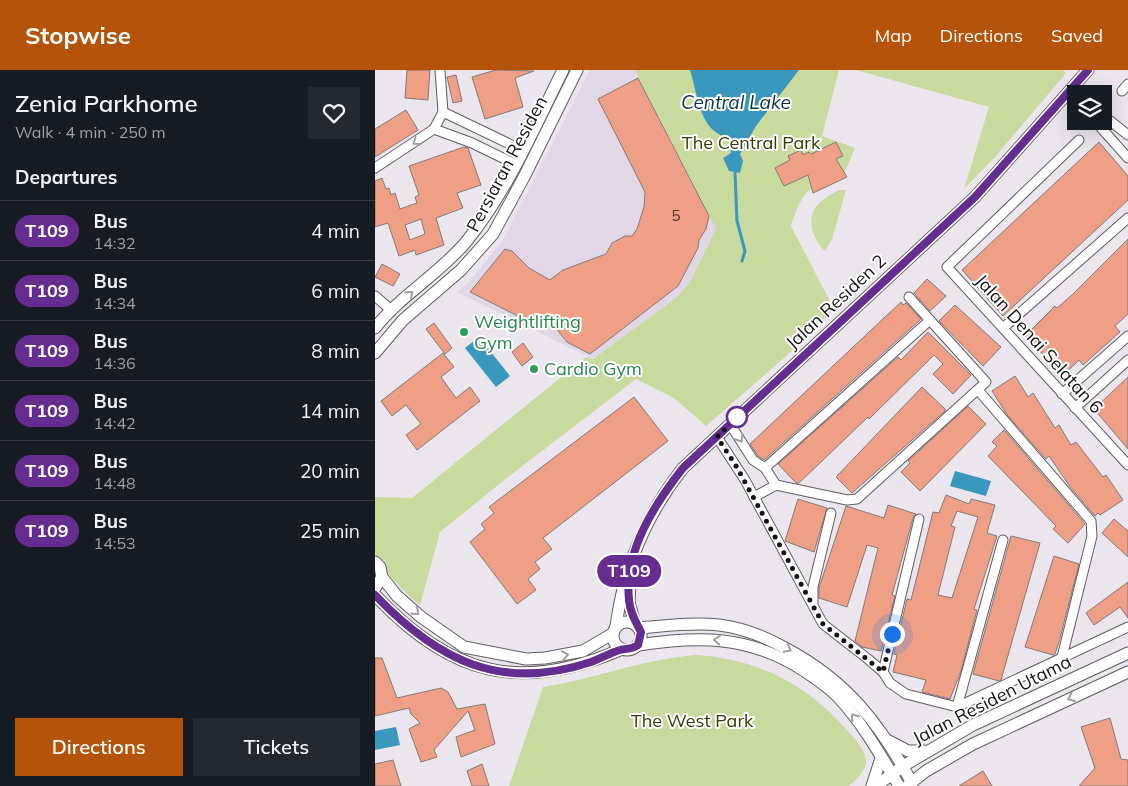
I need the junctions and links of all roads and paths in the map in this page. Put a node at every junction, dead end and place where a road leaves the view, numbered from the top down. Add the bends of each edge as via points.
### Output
1 (440, 70) edge
2 (563, 70) edge
3 (577, 70) edge
4 (1087, 70) edge
5 (1128, 84) edge
6 (1077, 85) edge
7 (1122, 91) dead end
8 (1067, 97) edge
9 (443, 112) junction
10 (1112, 122) edge
11 (479, 128) junction
12 (434, 129) junction
13 (1103, 130) edge
14 (1128, 135) edge
15 (1079, 140) dead end
16 (472, 143) junction
17 (522, 150) junction
18 (1128, 158) edge
19 (515, 164) junction
20 (375, 168) edge
21 (1128, 218) edge
22 (375, 296) edge
23 (909, 297) dead end
24 (391, 310) junction
25 (377, 320) edge
26 (930, 320) junction
27 (1003, 328) junction
28 (1128, 336) edge
29 (375, 353) edge
30 (1128, 360) edge
31 (978, 390) junction
32 (1062, 394) junction
33 (1075, 408) junction
34 (730, 424) junction
35 (717, 437) junction
36 (1128, 465) edge
37 (765, 468) junction
38 (776, 485) junction
39 (754, 497) junction
40 (831, 513) dead end
41 (919, 518) dead end
42 (1003, 540) dead end
43 (375, 562) edge
44 (629, 570) junction
45 (382, 577) junction
46 (375, 588) edge
47 (375, 595) edge
48 (813, 604) junction
49 (637, 626) junction
50 (1128, 628) edge
51 (614, 630) junction
52 (638, 645) junction
53 (622, 649) junction
54 (1128, 653) edge
55 (1062, 657) junction
56 (1110, 662) junction
57 (883, 672) junction
58 (1128, 672) edge
59 (1115, 678) junction
60 (957, 707) junction
61 (885, 739) junction
62 (930, 750) junction
63 (881, 758) junction
64 (903, 766) junction
65 (891, 773) junction
66 (914, 785) edge
67 (872, 786) edge
68 (876, 786) edge
69 (899, 786) edge

1 - 9 street
2 - 17 street, Persiaran Residen
3 - 29 street, Persiaran Residen via 493,234 461,270 403,320
4 - 6 street, Jalan Residen 2
5 - 7 street
8 - 34 street, Jalan Residen 2 via 975,197
9 - 11 street
9 - 12 street
10 - 14 street
11 - 16 street
11 - 17 street
12 - 16 street
12 -> 20 street
13 - 18 street
15 - 27 street, Jalan Denai Selatan 6 via 947,267
16 - 19 street
17 - 19 street, Persiaran Residen
24 -> 19 street, Persiaran Residen via 439,271 465,244 488,212
21 - 27 street
22 - 24 street
23 - 26 street
24 - 25 street, Persiaran Residen
26 - 31 street via 986,382
26 - 37 street
27 - 32 street, Jalan Denai Selatan 6
28 - 32 street
30 - 33 street
31 - 38 street via 857,499 847,500
31 - 55 street via 1091,521 1092,536
32 - 33 street, Jalan Denai Selatan 6
33 - 36 street, Jalan Denai Selatan 6
34 - 35 street, Jalan Residen 2
34 -> 37 street via 753,460
35 - 39 street
35 - 44 street, Jalan Residen 2 via 691,458 663,494 644,526
37 - 38 street
38 - 39 street
39 - 48 street
40 - 48 street via 813,587
41 - 57 street
42 - 60 street
43 - 45 street
44 - 49 street, Jalan Residen 2 via 629,602
44 - 51 street, Jalan Residen 2
45 - 46 street
45 -> 51 street via 397,596 421,617 464,646 526,659 545,658 583,651
47 - 53 street via 431,644 480,668 503,672 546,671 576,666
48 - 57 street via 823,624
49 - 51 street via 625,621
49 - 52 street via 641,637
49 -> 61 street via 720,626 774,641 839,682 865,710
50 - 55 street
51 - 53 street via 615,644
52 - 53 street
63 -> 52 street via 839,698 812,676 781,658 759,648 720,640 679,639
54 - 56 street, Jalan Residen Utama
55 - 60 street
56 - 59 street
56 - 62 street, Jalan Residen Utama via 997,713
57 - 60 street via 890,683 906,694
58 - 59 street, Jalan Residen Utama
59 -> 66 street, Jalan Residen Utama via 973,744 926,771
61 - 62 street via 908,751
61 - 64 street
62 - 64 street, Jalan Residen Utama
63 - 65 street
63 - 67 street
64 - 65 street, Jalan Residen Utama
64 - 66 street
65 - 68 street, Jalan Residen Utama
65 - 69 street

